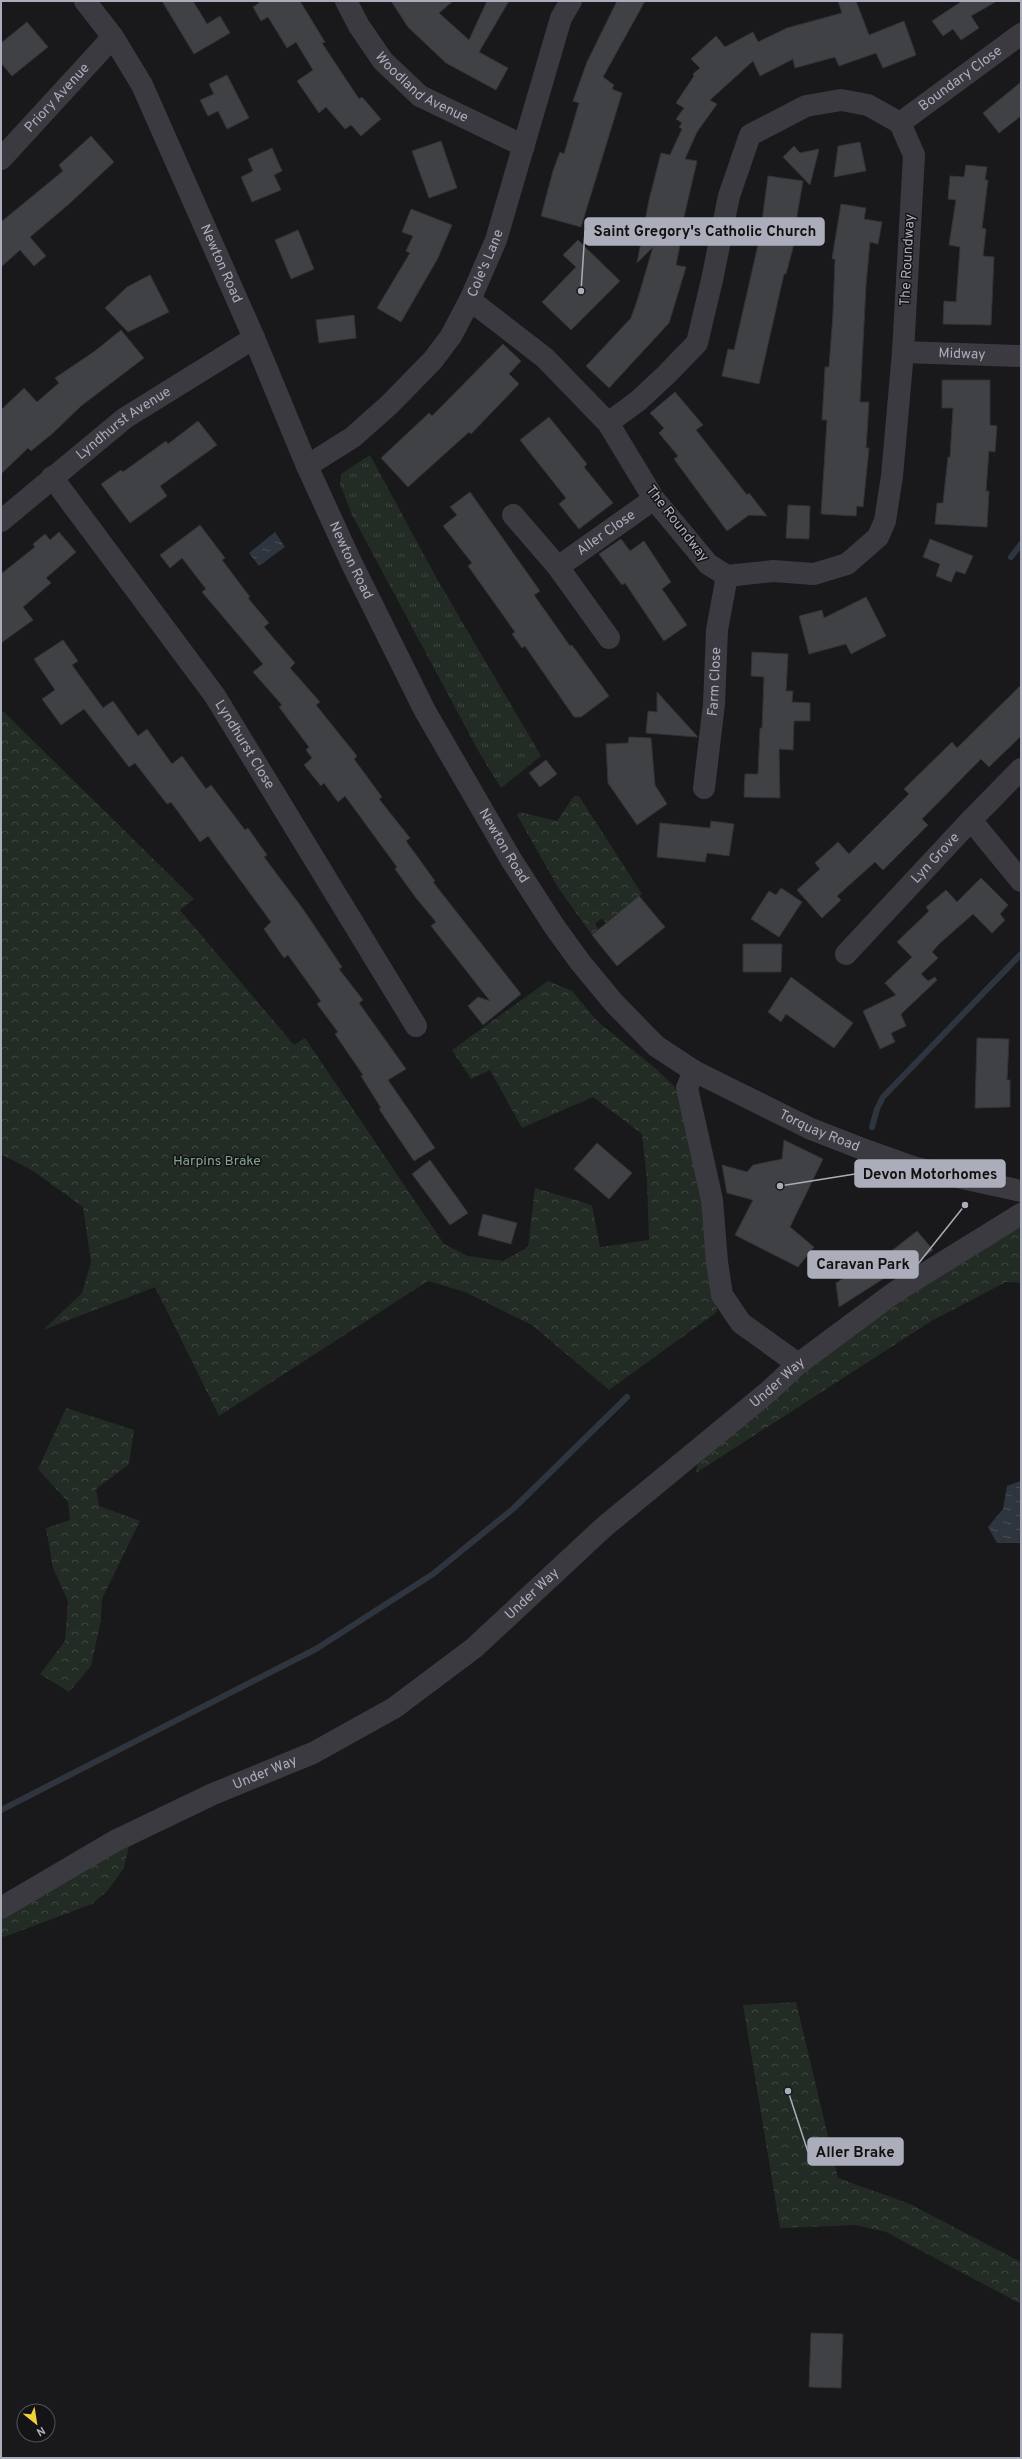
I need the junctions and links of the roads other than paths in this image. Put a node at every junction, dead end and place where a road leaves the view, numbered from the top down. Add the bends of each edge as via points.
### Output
1 (85, 1) edge
2 (346, 1) edge
3 (571, 1) edge
4 (1021, 34) edge
5 (112, 37) junction
6 (900, 123) junction
7 (524, 146) junction
8 (1, 159) edge
9 (470, 300) junction
10 (254, 338) junction
11 (903, 352) junction
12 (1021, 356) edge
13 (608, 423) junction
14 (307, 466) junction
15 (52, 477) junction
16 (654, 499) junction
17 (513, 515) dead end
18 (1, 521) edge
19 (558, 567) junction
20 (727, 576) junction
21 (610, 638) dead end
22 (1021, 769) edge
23 (704, 788) dead end
24 (971, 820) junction
25 (1021, 881) edge
26 (846, 954) dead end
27 (416, 1026) dead end
28 (694, 1071) junction
29 (1021, 1190) edge
30 (1021, 1214) edge
31 (798, 1364) junction
32 (1, 1908) edge

1 - 5 street, Newton Road
2 - 7 street, Woodland Avenue via 359,26 383,61 420,96
3 - 7 street, Cole's Lane via 561,18
4 - 6 street, Boundary Close
5 - 8 street, Priory Avenue
5 - 10 street, Newton Road via 142,85
6 - 11 street, The Roundway via 914,156
6 - 13 street via 868,105 841,100 806,106 750,135 729,196 697,343 638,401
7 - 9 street, Cole's Lane via 496,240
9 - 13 street, The Roundway via 545,358
9 - 14 street, Cole's Lane via 451,336 414,380 353,437
10 - 14 street, Newton Road
10 - 15 street, Lyndhurst Avenue via 125,418
11 - 12 street, Midway
11 - 20 street, The Roundway via 892,476 885,521 878,537 847,564 814,574 773,571
13 - 16 street, The Roundway
14 - 28 street, Newton Road via 351,562 425,711 512,861 554,926 632,1023 656,1046
15 - 18 street, Lyndhurst Avenue
15 - 27 street, Lyndhurst Close via 215,696
16 - 19 street, Aller Close
16 - 20 street, The Roundway via 708,564
17 - 19 street
19 - 21 street
20 - 23 street, Farm Close via 717,630 714,704
22 - 24 street
24 - 25 street, Lyn Grove
24 - 26 street, Lyn Grove
28 - 29 street, Torquay Road via 812,1129 860,1148 916,1168
28 - 31 street via 687,1088 712,1200 722,1295 741,1323
30 - 31 street, Under Way via 895,1292
31 - 32 street, Under Way via 769,1391 604,1527 474,1648 394,1708 313,1753 213,1794 115,1841

